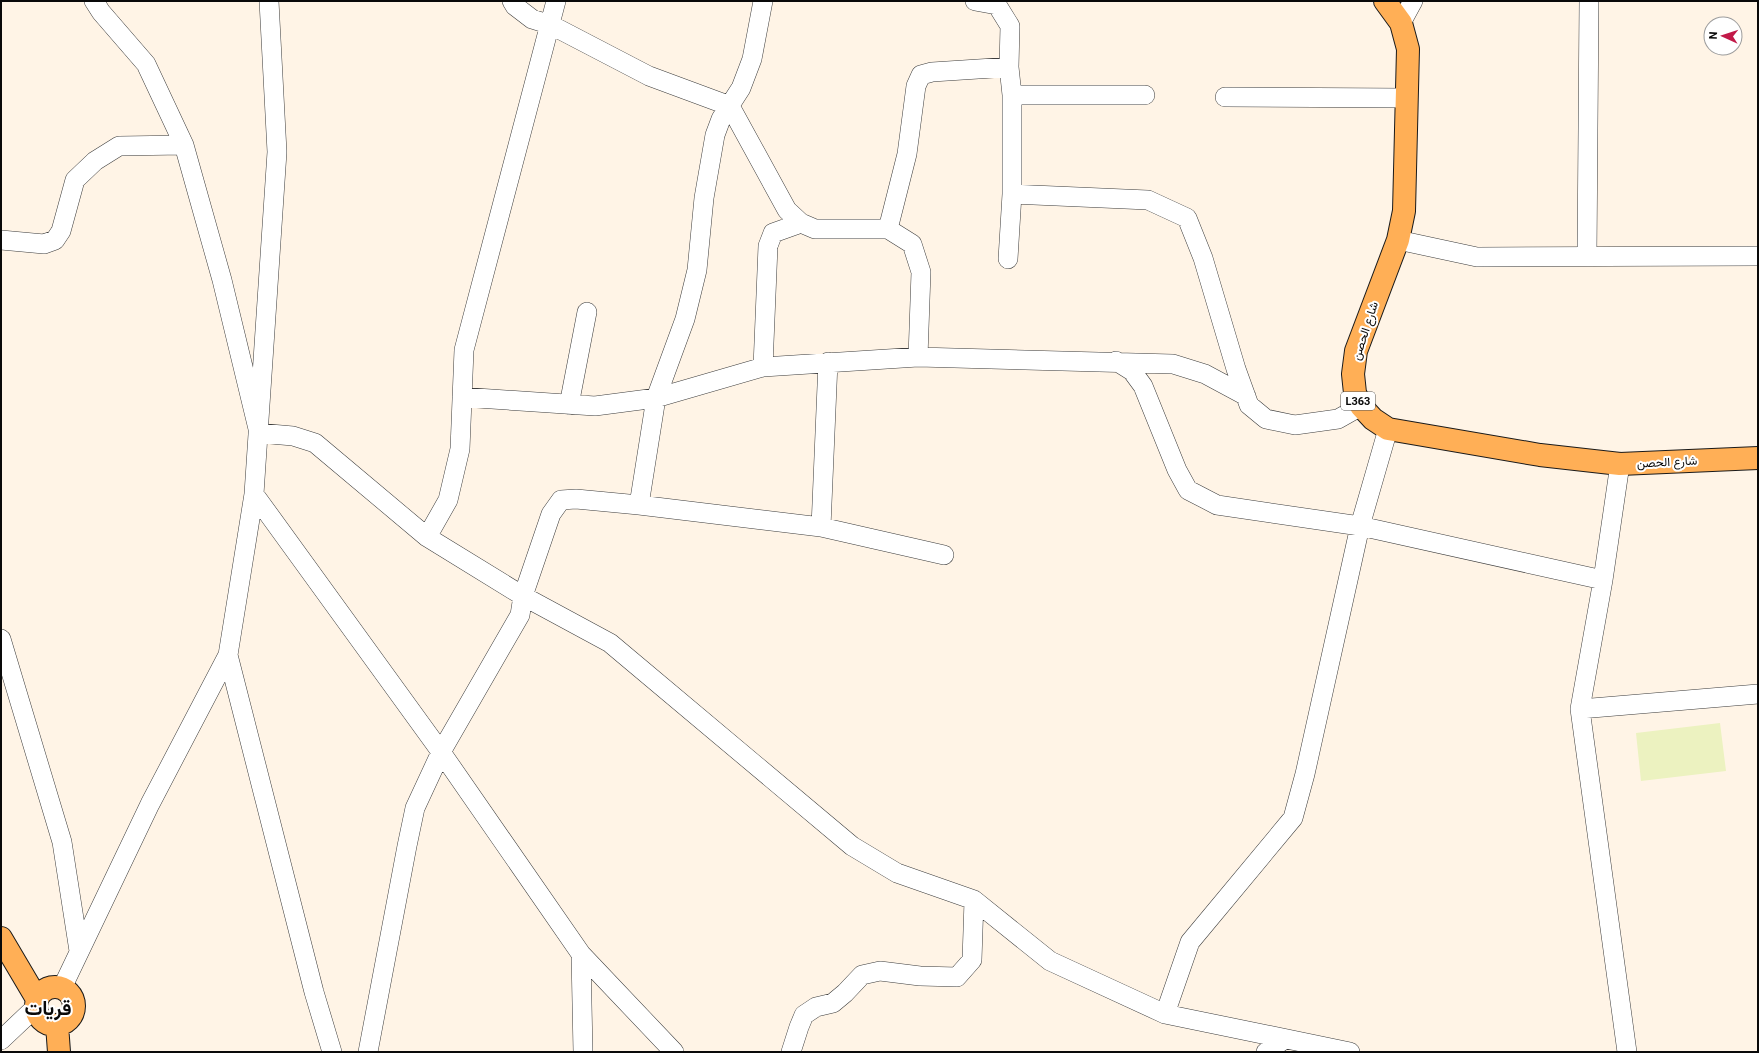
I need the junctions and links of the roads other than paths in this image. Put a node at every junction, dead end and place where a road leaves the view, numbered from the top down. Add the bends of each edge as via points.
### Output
1 (94, 1) edge
2 (269, 1) edge
3 (512, 1) edge
4 (556, 1) edge
5 (763, 1) edge
6 (975, 1) edge
7 (1385, 1) edge
8 (1413, 1) edge
9 (1589, 1) edge
10 (1401, 24) junction
11 (551, 25) junction
12 (1009, 67) junction
13 (1012, 95) junction
14 (1145, 95) dead end
15 (1225, 97) dead end
16 (1406, 98) junction
17 (730, 106) junction
18 (184, 145) junction
19 (1012, 194) junction
20 (801, 223) junction
21 (888, 229) junction
22 (1, 240) edge
23 (1398, 240) junction
24 (1587, 256) junction
25 (1758, 256) edge
26 (1008, 259) dead end
27 (587, 312) dead end
28 (918, 357) junction
29 (1116, 361) junction
30 (828, 362) junction
31 (763, 367) junction
32 (1246, 396) junction
33 (462, 397) junction
34 (656, 398) junction
35 (569, 405) junction
36 (1361, 406) junction
37 (1388, 429) junction
38 (259, 433) junction
39 (1758, 458) edge
40 (1620, 464) junction
41 (254, 494) junction
42 (639, 505) junction
43 (1360, 526) junction
44 (821, 527) junction
45 (427, 537) junction
46 (944, 555) dead end
47 (1603, 580) junction
48 (523, 596) junction
49 (1, 639) edge
50 (228, 655) junction
51 (1758, 694) edge
52 (1580, 708) junction
53 (441, 752) junction
54 (974, 900) junction
55 (1, 938) edge
56 (79, 952) junction
57 (581, 954) junction
58 (62, 988) junction
59 (37, 1003) junction
60 (1165, 1014) junction
61 (57, 1025) junction
62 (1285, 1039) junction
63 (1, 1040) edge
64 (59, 1052) edge
65 (332, 1052) edge
66 (368, 1052) edge
67 (583, 1052) edge
68 (674, 1052) edge
69 (791, 1052) edge
70 (1266, 1052) edge
71 (1350, 1052) edge
72 (1627, 1052) edge

1 - 18 street via 146,64
2 - 38 street via 277,152
3 - 11 street via 514,6 532,19
4 - 11 street
5 - 17 street via 752,60 741,88
6 - 12 street via 997,6 1010,26
7 - 10 main road, شارع الحصن / L363
8 - 10 street
9 - 24 street
10 - 16 main road, شارع الحصن / L363 via 1408,49
11 - 17 street via 649,76
11 - 33 street via 464,350
12 - 13 street
12 - 21 street via 932,72 922,75 916,86 907,154
13 - 14 street
13 - 19 street
15 - 16 street
16 - 23 main road, شارع الحصن / L363 via 1404,211
17 - 20 street via 787,210
17 - 34 street via 721,119 715,135 704,198 697,270 687,312
18 - 22 street via 119,146 95,161 75,180 61,231 55,240 44,244
18 - 38 street via 222,280
19 - 26 street
19 - 32 street via 1148,200 1187,218 1204,258
20 - 21 street via 815,229
20 - 31 street via 773,234 768,246
21 - 28 street via 912,244 921,272
23 - 24 street via 1477,257
23 - 36 main road, شارع الحصن / L363 via 1356,351 1353,374 1355,393
24 - 25 street
27 - 35 street
28 - 29 street
28 - 30 street
29 - 32 street via 1172,364 1205,374
29 - 43 street via 1132,371 1143,386 1177,470 1188,490 1217,505
30 - 31 street
30 - 44 street
31 - 34 street
32 - 36 street via 1249,405 1266,419 1295,425 1338,419
33 - 35 street
33 - 45 street via 460,449 448,500
34 - 35 street via 595,406
34 - 42 street
36 - 37 main road, شارع الحصن / L363 via 1373,419
37 - 40 main road, شارع الحصن / L363 via 1540,456
37 - 43 street
38 - 41 street
38 - 45 street via 292,436 315,443
39 - 40 main road, شارع الحصن / L363
40 - 47 street
41 - 50 street
41 - 53 street
42 - 44 street
42 - 48 street via 576,498 562,500 551,514
43 - 47 street
43 - 60 street via 1293,818 1190,942
44 - 46 street
45 - 48 street
47 - 52 street
48 - 53 street via 520,615
48 - 54 street via 610,643 852,846 897,872
49 - 56 street via 62,842
50 - 56 street via 150,804
50 - 65 street via 314,992
51 - 52 street
52 - 72 street
53 - 57 street
53 - 66 street via 415,808
54 - 60 street via 1050,961
54 - 69 street via 972,960 957,977 880,971 862,975 846,994 833,1003 816,1007 804,1015
55 - 59 main road
56 - 58 street
57 - 67 street
57 - 68 street
58 - 59 main road via 48,988 41,993
58 - 61 main road via 69,992 75,1005 70,1019
59 - 61 main road via 38,1014 43,1020
59 - 63 street
60 - 62 street
61 - 64 main road
62 - 70 street
62 - 71 street

